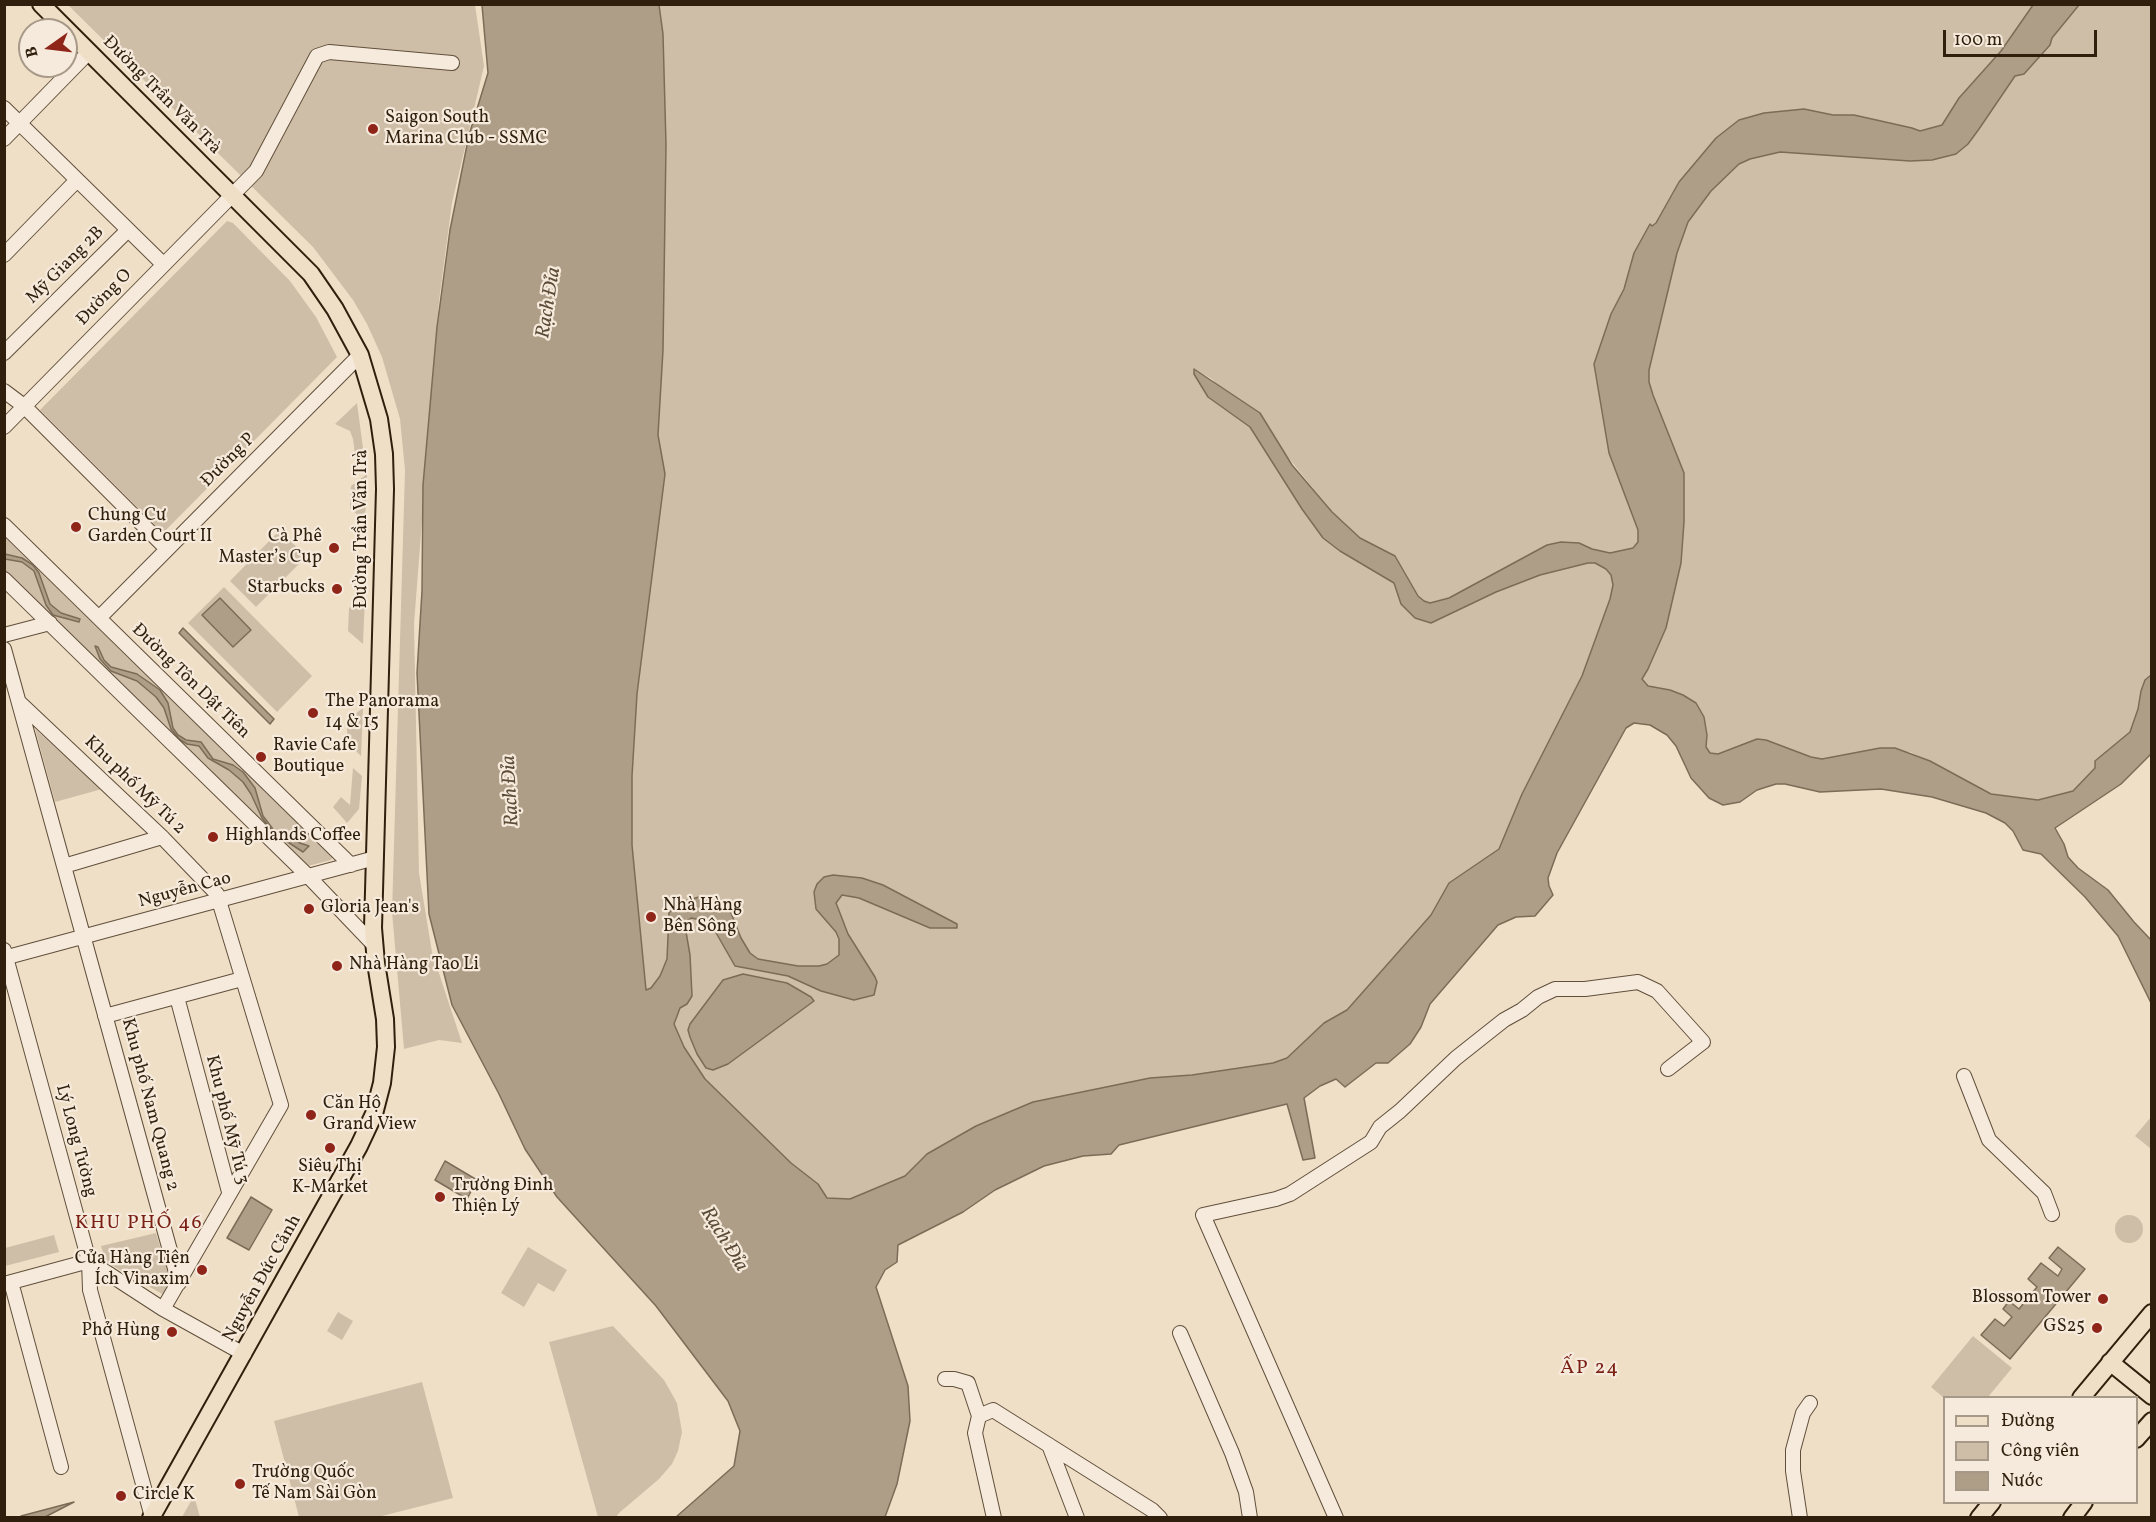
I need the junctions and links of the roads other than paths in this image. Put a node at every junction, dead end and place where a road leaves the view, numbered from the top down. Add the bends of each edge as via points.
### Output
1 (40, 4) edge
2 (89, 52) junction
3 (452, 63) dead end
4 (4, 108) edge
5 (20, 123) junction
6 (4, 139) edge
7 (77, 180) junction
8 (233, 195) junction
9 (128, 230) junction
10 (4, 255) edge
11 (163, 264) junction
12 (4, 352) edge
13 (360, 355) junction
14 (4, 391) edge
15 (24, 406) junction
16 (4, 427) edge
17 (4, 525) edge
18 (167, 549) junction
19 (4, 579) edge
20 (99, 618) junction
21 (50, 623) junction
22 (4, 635) edge
23 (4, 649) edge
24 (19, 702) junction
25 (162, 837) junction
26 (375, 858) junction
27 (351, 865) junction
28 (64, 866) junction
29 (308, 876) junction
30 (220, 900) junction
31 (84, 937) junction
32 (373, 944) junction
33 (5, 955) edge
34 (242, 979) junction
35 (177, 997) junction
36 (105, 1016) junction
37 (1668, 1069) dead end
38 (1964, 1076) dead end
39 (229, 1192) junction
40 (2052, 1214) dead end
41 (89, 1261) junction
42 (8, 1283) edge
43 (179, 1283) junction
44 (163, 1308) junction
45 (2151, 1313) edge
46 (1180, 1333) dead end
47 (244, 1354) junction
48 (2110, 1362) junction
49 (945, 1379) dead end
50 (2083, 1396) edge
51 (2151, 1396) edge
52 (1810, 1403) dead end
53 (979, 1416) junction
54 (2151, 1421) edge
55 (2138, 1437) edge
56 (1050, 1445) junction
57 (61, 1467) dead end
58 (1991, 1504) edge
59 (2083, 1504) edge
60 (151, 1517) edge
61 (994, 1518) edge
62 (1077, 1518) edge
63 (1160, 1518) edge
64 (1250, 1518) edge
65 (1336, 1518) edge
66 (1800, 1518) edge
67 (1979, 1518) edge
68 (2072, 1518) edge

1 - 2 main road, Đường Trần Văn Trà
2 - 5 street
2 - 8 main road, Đường Trần Văn Trà
3 - 8 street, Đường O via 320,54 256,171
4 - 5 street
5 - 6 street
5 - 7 street
7 - 9 street
7 - 10 street
8 - 11 street, Đường O
8 - 13 main road, Đường Trần Văn Trà via 311,274 336,309
9 - 11 street
9 - 12 street, Mỹ Giang 2B
11 - 15 street, Đường O
13 - 18 street, Đường P
13 - 26 main road, Đường Trần Văn Trà via 379,419 385,471
14 - 15 street
15 - 16 street, Đường O
15 - 18 street
17 - 20 street, Đường Tôn Dật Tiên
18 - 20 street, Đường P
19 - 21 street
20 - 27 street, Đường Tôn Dật Tiên
21 - 22 street
21 - 29 street
23 - 24 street
24 - 25 street, Khu phố Mỹ Tú 2
24 - 28 street
25 - 28 street
25 - 30 street, Khu phố Mỹ Tú 2 via 214,889
26 - 27 street, Nguyễn Cao
26 - 32 main road, Nguyễn Đức Cảnh
27 - 29 street, Nguyễn Cao
28 - 31 street
29 - 30 street, Nguyễn Cao
29 - 32 street
30 - 31 street, Nguyễn Cao
30 - 34 street
31 - 33 street, Nguyễn Cao
31 - 36 street, Khu phố Nam Quang 2
32 - 47 main road, Nguyễn Đức Cảnh via 386,1033 382,1083 374,1114
33 - 41 street, Lý Long Tường
34 - 35 street
34 - 39 street via 281,1105
35 - 36 street
35 - 39 street, Khu phố Mỹ Tú 3
36 - 43 street, Khu phố Nam Quang 2
37 - 65 street via 1703,1042 1657,991 1638,982 1585,990 1555,989 1504,1020 1456,1058 1380,1127 1371,1142 1290,1194 1203,1215
38 - 40 street via 1989,1140 2044,1193
39 - 43 street, Khu phố Mỹ Tú 3
41 - 42 street
41 - 44 street
41 - 60 street, Lý Long Tường via 90,1290
42 - 57 street
43 - 44 street, Khu phố Mỹ Tú 3
44 - 47 street
45 - 48 main road
46 - 64 street via 1232,1453 1246,1492
47 - 60 main road, Nguyễn Đức Cảnh
48 - 50 main road
48 - 51 main road
49 - 53 street via 968,1383
52 - 66 street via 1803,1413 1793,1450
53 - 56 street via 993,1410
53 - 61 street via 975,1433
54 - 55 main road
56 - 62 street
56 - 63 street
58 - 67 main road
59 - 68 main road

